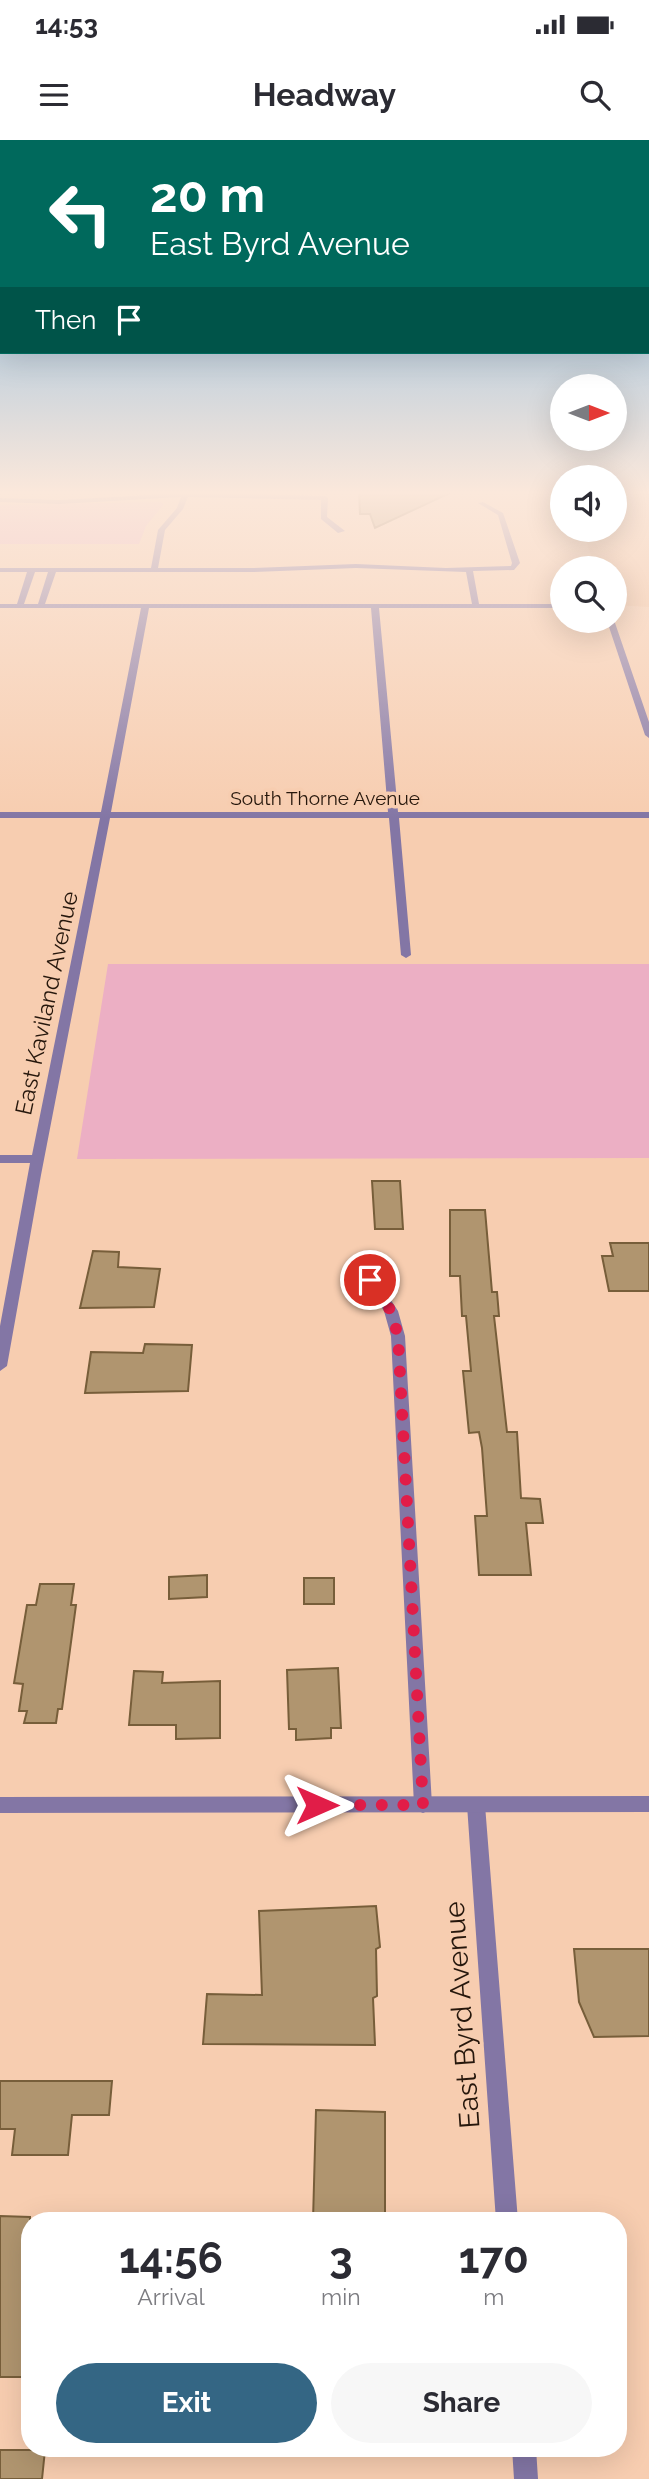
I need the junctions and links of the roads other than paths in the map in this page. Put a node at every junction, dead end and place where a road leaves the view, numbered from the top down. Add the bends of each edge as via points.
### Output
1 (22, 600) edge
2 (43, 600) edge
3 (475, 600) edge
4 (0, 606) edge
5 (20, 606) junction
6 (41, 606) junction
7 (146, 606) junction
8 (476, 606) junction
9 (550, 606) edge
10 (375, 607) junction
11 (615, 633) edge
12 (649, 735) edge
13 (0, 815) edge
14 (107, 815) junction
15 (394, 815) junction
16 (649, 815) edge
17 (406, 955) dead end
18 (0, 1159) edge
19 (35, 1159) junction
20 (370, 1280) dead end
21 (0, 1366) edge
22 (649, 1804) edge
23 (0, 1805) edge
24 (423, 1805) junction
25 (476, 1805) junction
26 (506, 2212) edge
27 (525, 2457) edge
28 (526, 2479) edge

1 - 5 street
2 - 6 street
3 - 8 street
4 - 5 street
5 - 6 street
6 - 7 street
7 - 10 street
7 - 14 street, East Kaviland Avenue
8 - 9 street
8 - 10 street
10 - 15 street
11 - 12 street
13 - 14 street, South Thorne Avenue
14 - 15 street, South Thorne Avenue
14 - 19 street, East Kaviland Avenue
15 - 16 street, South Thorne Avenue
15 - 17 street
18 - 19 street
19 - 21 street, East Kaviland Avenue
20 - 24 street via 391,1311 398,1336
22 - 25 street
23 - 24 street
24 - 25 street
25 - 26 street, East Byrd Avenue
27 - 28 street

